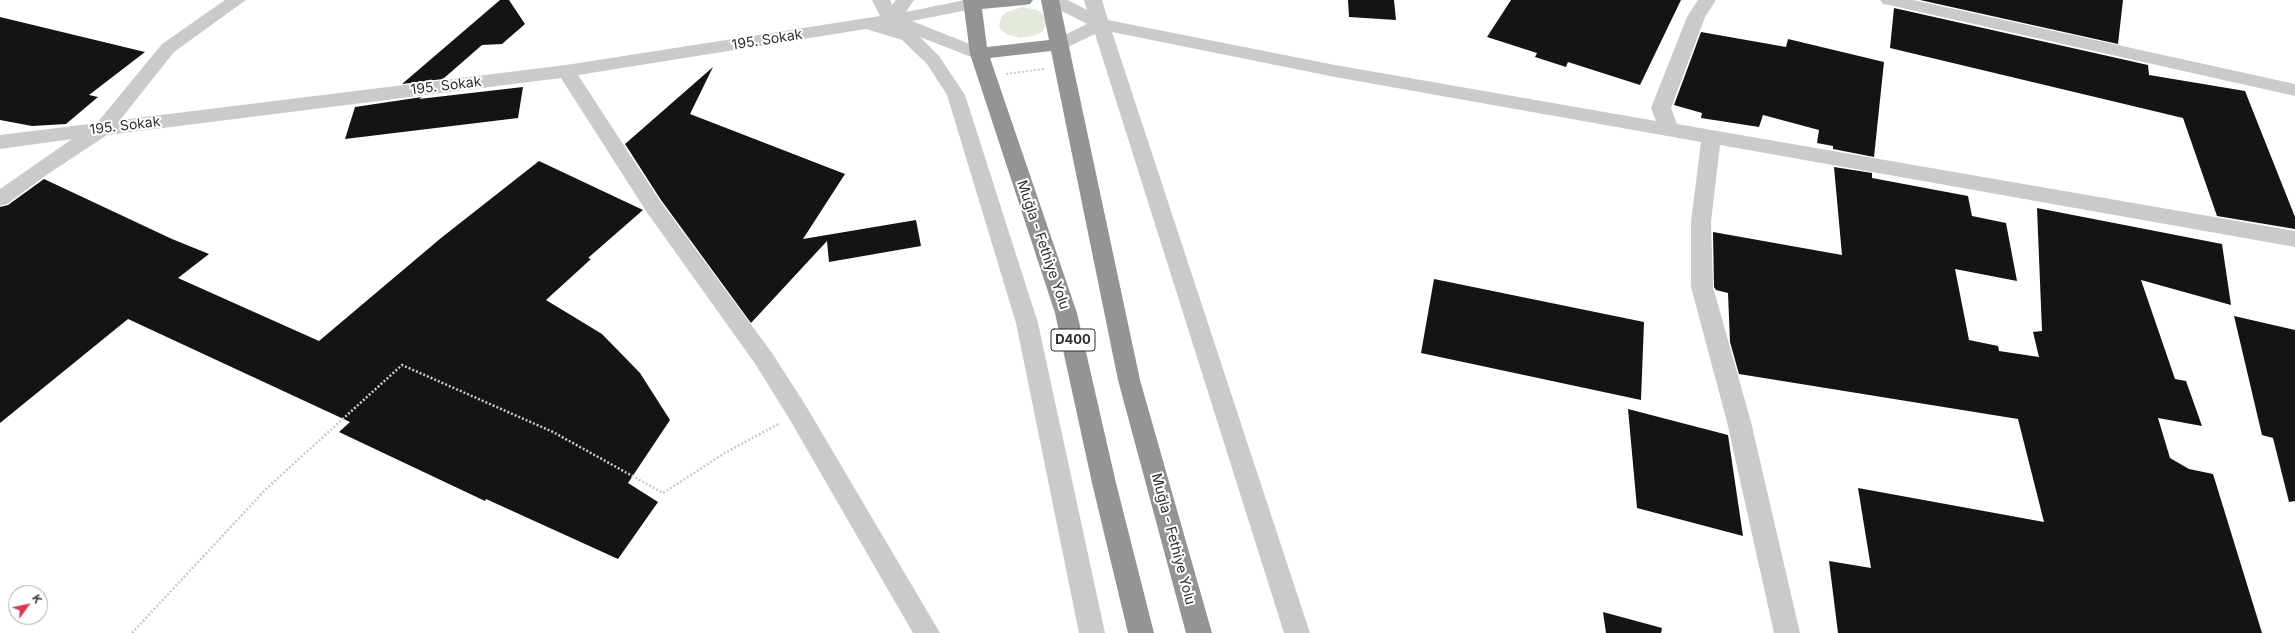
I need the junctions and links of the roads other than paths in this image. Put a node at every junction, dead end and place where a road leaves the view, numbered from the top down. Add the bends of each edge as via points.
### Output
1 (237, 0) edge
2 (881, 0) edge
3 (905, 0) edge
4 (1024, 0) edge
5 (1050, 0) edge
6 (1054, 0) edge
7 (1093, 0) edge
8 (1708, 0) edge
9 (1889, 0) edge
10 (972, 2) edge
11 (891, 20) junction
12 (868, 24) junction
13 (1101, 24) junction
14 (1060, 44) junction
15 (979, 54) junction
16 (566, 71) junction
17 (2295, 90) edge
18 (104, 128) junction
19 (1668, 129) junction
20 (1711, 137) junction
21 (0, 142) edge
22 (0, 198) edge
23 (2295, 239) edge
24 (927, 633) edge
25 (1092, 633) edge
26 (1141, 633) edge
27 (1199, 633) edge
28 (1297, 633) edge
29 (1787, 633) edge

1 - 18 street via 168,48
2 - 11 street
3 - 11 street
4 - 10 highway
5 - 14 highway, Muğla - Fethiye Yolu
6 - 13 street
7 - 13 street
8 - 19 street via 1696,17 1661,108
9 - 17 street
10 - 11 street, 195. Sokak
10 - 15 highway, Muğla - Fethiye Yolu / D400
11 - 12 street, 195. Sokak
11 - 15 street
12 - 16 street, 195. Sokak
12 - 25 street via 908,36 933,60 956,95 1027,323
13 - 14 street
13 - 19 street via 1335,71
13 - 28 street
14 - 15 highway
14 - 27 highway, Muğla - Fethiye Yolu via 1129,380
15 - 26 highway, Muğla - Fethiye Yolu / D400 via 1066,313
16 - 18 street, 195. Sokak
16 - 24 street via 653,206 764,359
18 - 21 street, 195. Sokak
18 - 22 street
19 - 20 street
20 - 23 street
20 - 29 street via 1701,222 1702,286 1740,422

